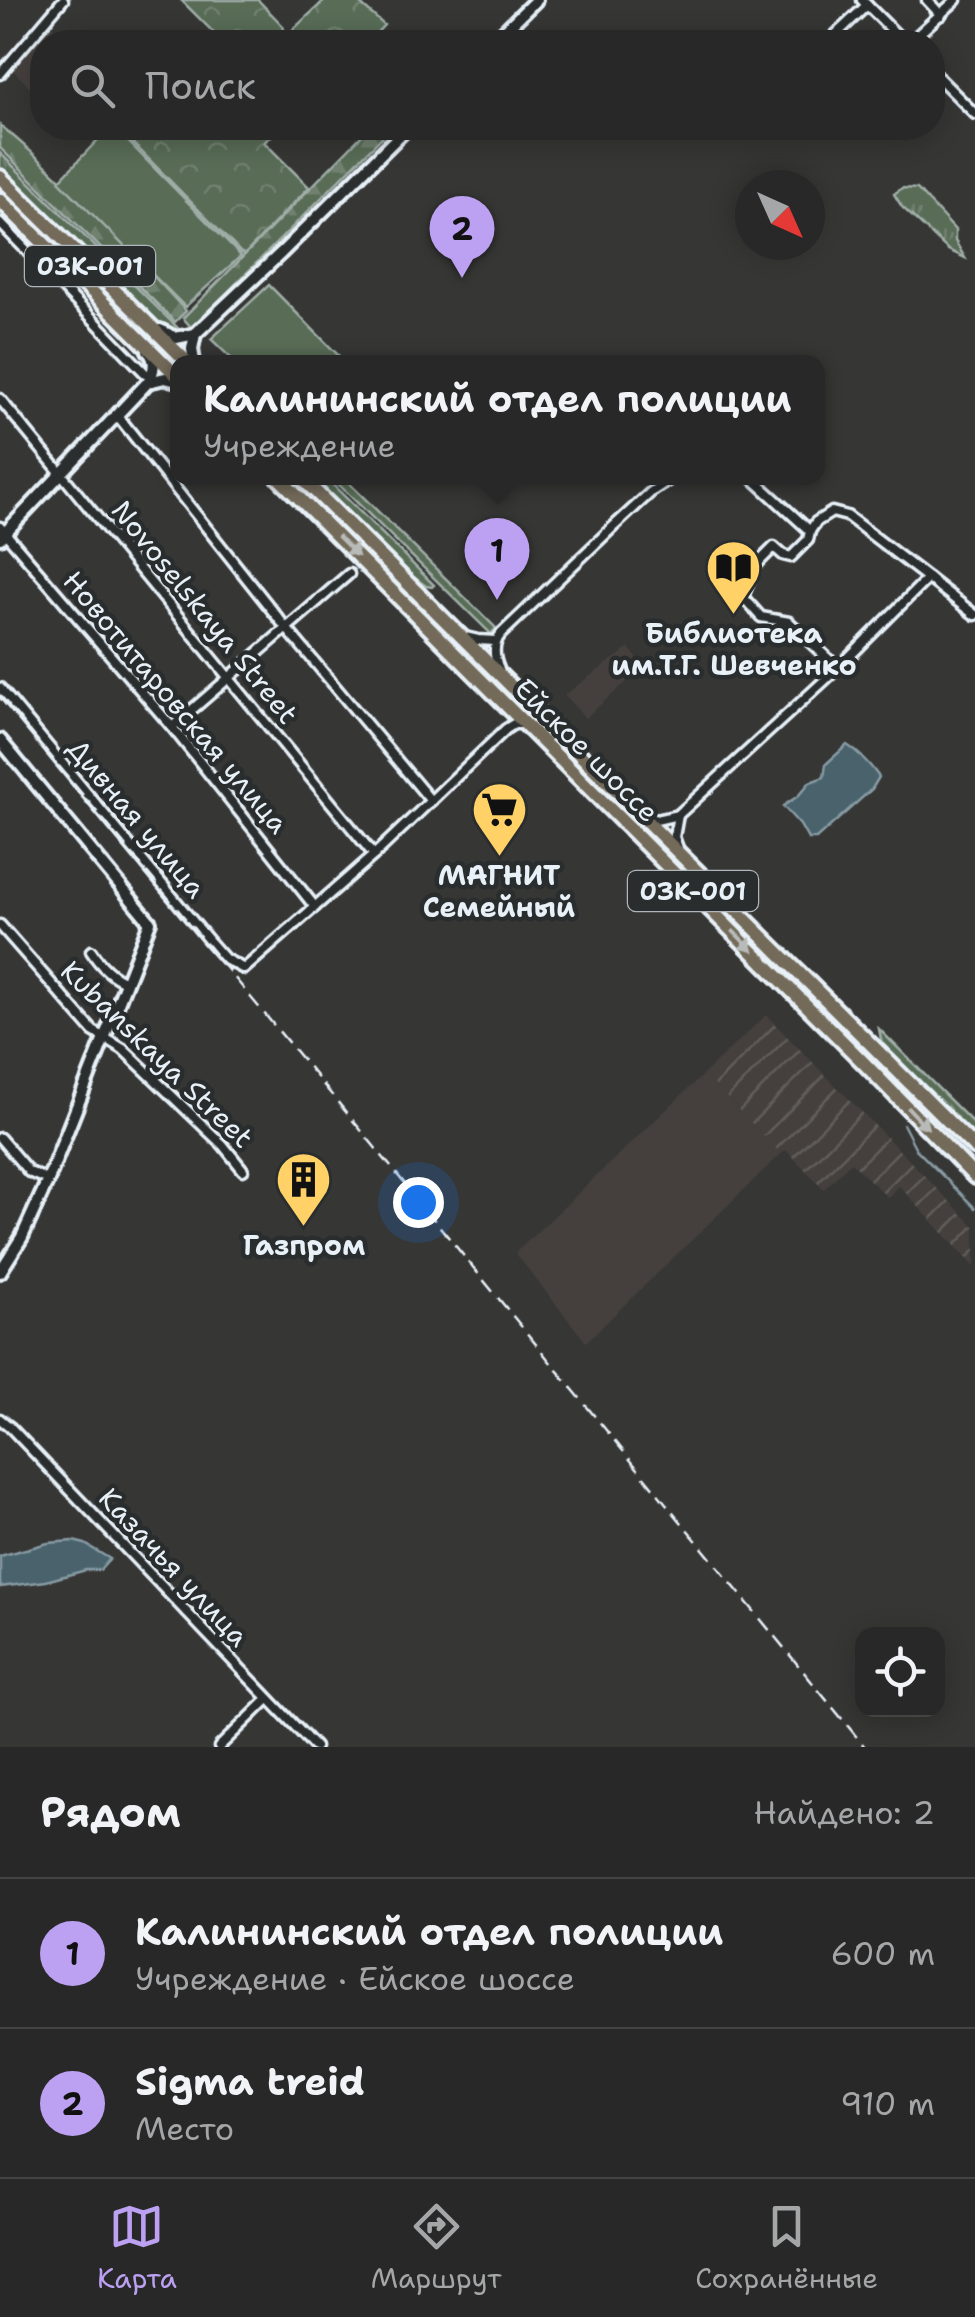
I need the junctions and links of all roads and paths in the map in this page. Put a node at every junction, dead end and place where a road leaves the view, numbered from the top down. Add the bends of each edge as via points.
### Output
1 (63, 0) edge
2 (536, 0) edge
3 (927, 0) edge
4 (956, 0) edge
5 (865, 3) edge
6 (941, 15) junction
7 (37, 30) edge
8 (505, 30) edge
9 (839, 30) edge
10 (895, 30) edge
11 (923, 30) edge
12 (30, 39) edge
13 (0, 74) edge
14 (945, 84) edge
15 (975, 114) edge
16 (395, 140) edge
17 (0, 177) edge
18 (0, 200) edge
19 (0, 223) edge
20 (151, 326) junction
21 (132, 332) junction
22 (195, 334) junction
23 (180, 355) edge
24 (193, 355) edge
25 (170, 371) edge
26 (147, 377) junction
27 (170, 378) edge
28 (0, 399) edge
29 (117, 415) junction
30 (62, 473) junction
31 (170, 482) edge
32 (173, 485) edge
33 (286, 485) edge
34 (309, 485) edge
35 (654, 485) edge
36 (760, 485) edge
37 (810, 531) junction
38 (2, 533) edge
39 (348, 574) dead end
40 (928, 578) junction
41 (975, 615) edge
42 (287, 629) junction
43 (460, 635) junction
44 (495, 641) junction
45 (838, 668) junction
46 (230, 678) junction
47 (0, 688) edge
48 (520, 695) junction
49 (508, 706) junction
50 (526, 724) junction
51 (172, 727) junction
52 (506, 729) junction
53 (0, 740) edge
54 (431, 801) junction
55 (636, 811) junction
56 (678, 815) junction
57 (374, 854) junction
58 (695, 870) junction
59 (315, 907) junction
60 (0, 925) edge
61 (91, 951) dead end
62 (126, 982) junction
63 (104, 1038) junction
64 (0, 1138) edge
65 (975, 1148) edge
66 (243, 1170) dead end
67 (975, 1178) edge
68 (48, 1180) junction
69 (0, 1272) edge
70 (0, 1420) edge
71 (268, 1699) junction
72 (220, 1747) edge
73 (315, 1747) edge

1 - 7 street
2 - 8 street
3 - 6 street
4 - 6 street
5 - 9 street
5 - 10 street
6 - 11 street
12 - 13 street
14 - 15 street
16 - 22 street
17 - 20 main road, 03К-001
18 - 21 main road, 03К-001
19 - 26 street
20 - 22 street via 176,338
20 - 23 main road, 03К-001
21 - 25 main road, 03К-001
21 - 26 street via 154,362
22 - 24 street
26 - 27 street
26 - 29 street
28 - 30 street, Novoselskaya Street
29 - 30 street
29 - 31 street
30 - 38 street
30 - 46 street, Novoselskaya Street
32 - 42 street
33 -> 49 main road, Ейское шоссе / 03К-001
34 - 43 main road, Ейское шоссе / 03К-001
35 - 44 street
36 - 37 street
37 - 40 street via 832,512 848,516
37 - 45 street via 790,557 774,547 755,566 743,598 762,617 788,622
38 - 51 street, Новотитаровская улица
39 - 42 street
40 - 41 street
40 - 45 street
42 - 46 street
42 - 54 street
43 - 44 street
43 - 48 main road, Ейское шоссе / 03К-001
44 - 48 street via 499,670
45 - 56 street
46 - 51 street
46 - 57 street, Novoselskaya Street
47 - 59 street, Дивная улица via 226,959 244,969
48 - 55 main road, Ейское шоссе / 03К-001
49 - 50 main road, Ейское шоссе / 03К-001
49 - 52 street
50 - 52 street
50 -> 67 main road, Ейское шоссе / 03К-001
51 - 59 street, Новотитаровская улица
52 - 54 street
53 - 62 street via 150,922
54 - 57 street
55 - 56 street via 656,820
55 - 58 main road, Ейское шоссе / 03К-001
56 - 58 street via 675,843
57 - 59 street
58 - 65 main road, Ейское шоссе / 03К-001
60 - 63 street, Kubanskaya Street
61 - 62 street
62 - 63 street
63 - 66 street, Kubanskaya Street via 123,1049
63 - 68 street
64 - 68 street via 29,1172
68 - 69 street
70 - 71 street, Казачья улица
71 - 72 street
71 - 73 street, Казачья улица

